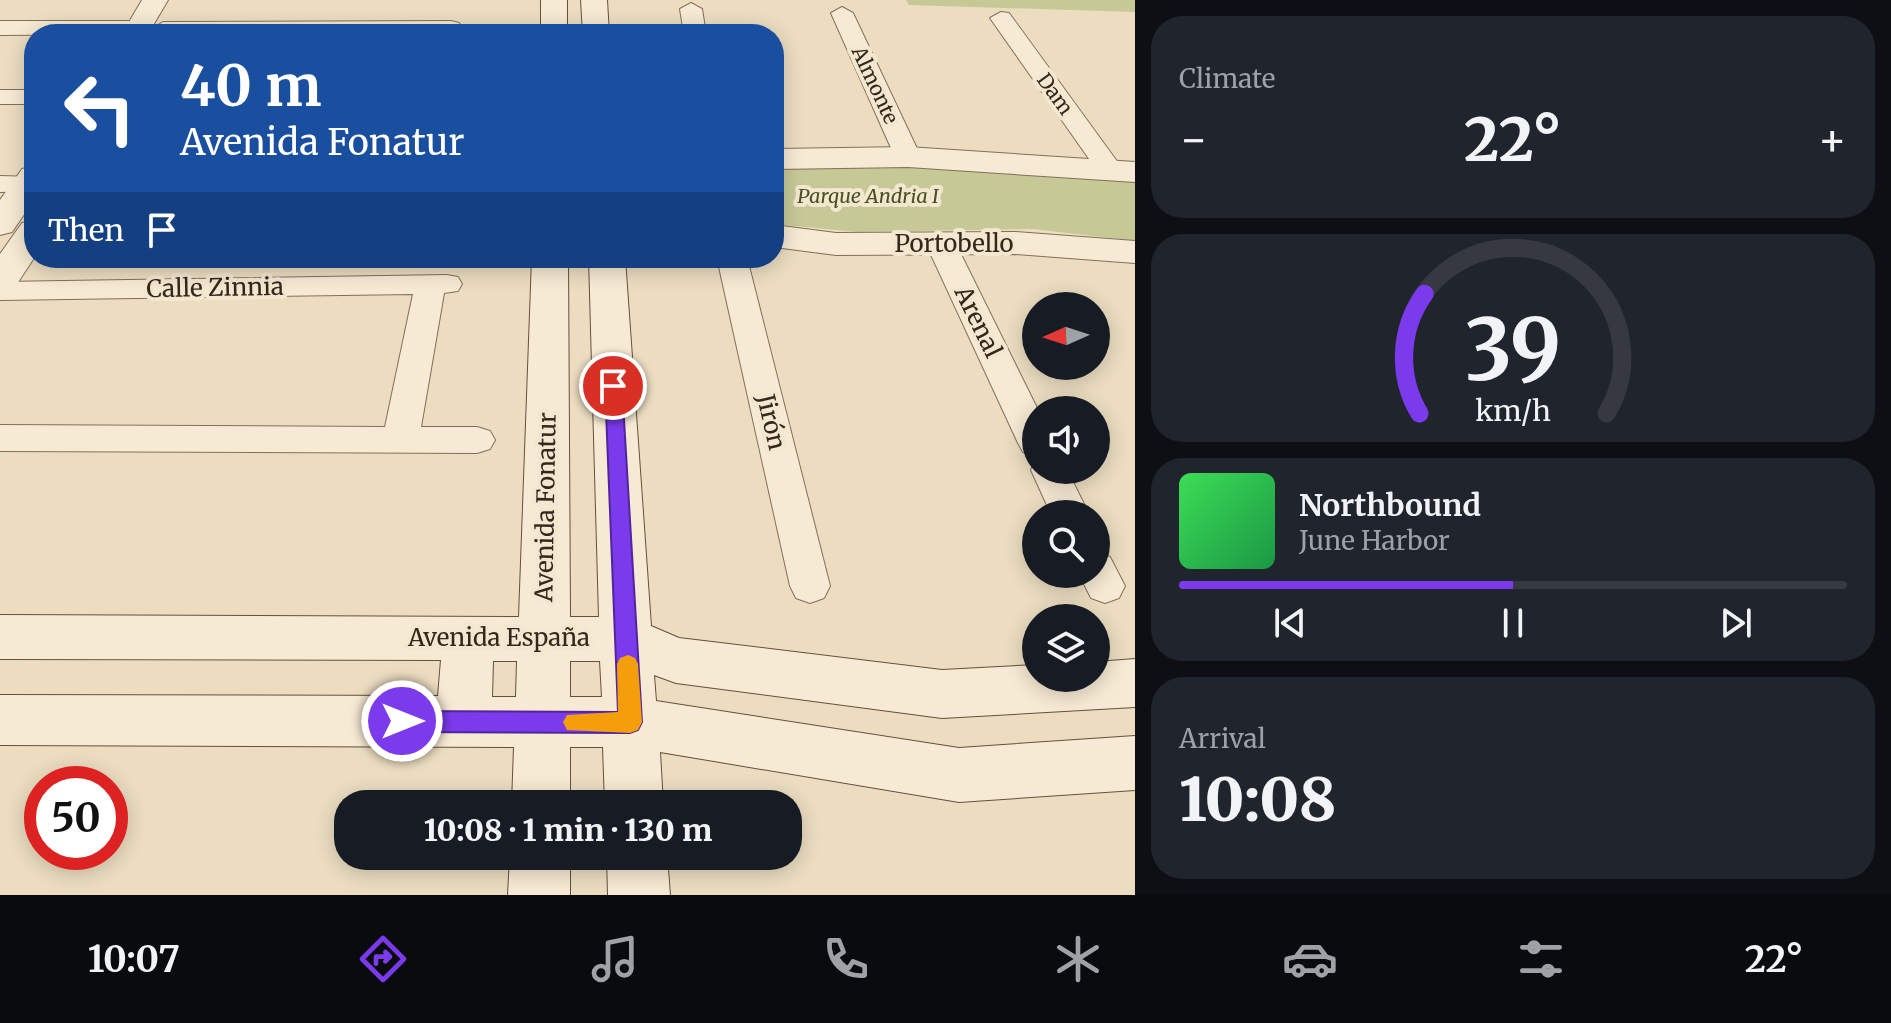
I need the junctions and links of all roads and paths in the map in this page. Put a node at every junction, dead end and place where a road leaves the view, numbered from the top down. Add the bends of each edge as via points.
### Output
1 (155, 0) edge
2 (178, 0) edge
3 (554, 0) edge
4 (594, 0) edge
5 (691, 9) dead end
6 (842, 13) dead end
7 (1001, 18) dead end
8 (150, 24) edge
9 (156, 24) edge
10 (554, 24) edge
11 (595, 24) edge
12 (693, 24) edge
13 (0, 28) edge
14 (24, 28) edge
15 (0, 97) edge
16 (24, 97) edge
17 (908, 157) junction
18 (784, 159) edge
19 (1122, 171) edge
20 (21, 182) edge
21 (0, 225) edge
22 (784, 237) edge
23 (941, 244) junction
24 (24, 245) edge
25 (1135, 252) edge
26 (550, 268) edge
27 (607, 268) edge
28 (734, 268) edge
29 (0, 282) edge
30 (0, 291) edge
31 (1022, 414) edge
32 (0, 438) edge
33 (401, 438) junction
34 (477, 440) dead end
35 (810, 586) dead end
36 (0, 637) edge
37 (468, 638) junction
38 (544, 638) junction
39 (626, 639) junction
40 (1135, 683) edge
41 (0, 720) edge
42 (464, 722) junction
43 (542, 722) junction
44 (630, 722) junction
45 (1135, 763) edge
46 (541, 790) edge
47 (633, 790) edge
48 (540, 870) edge
49 (638, 870) edge
50 (539, 895) edge
51 (639, 895) edge

1 - 8 main road
2 - 9 main road
3 - 10 main road
4 - 11 main road
5 - 12 street
6 - 17 street, Almonte
7 - 19 street, Dam
13 - 14 street
15 - 16 street
17 - 18 main road
17 - 19 main road
20 - 21 main road
22 - 23 main road, Portobello via 836,244
23 - 25 main road, Portobello via 1015,243
23 - 31 street, Arenal
24 - 29 main road
26 - 38 main road, Avenida Fonatur
27 - 39 main road
28 - 35 street, Jirón
30 - 33 street, Calle Zinnia via 439,284
32 - 33 street
33 - 34 street
36 - 37 main road, Avenida España
37 - 38 main road, Avenida España
37 - 42 main road
38 - 39 main road, Avenida España
38 - 43 main road, Avenida Fonatur
39 - 40 main road, Avenida España via 676,660 942,694
39 - 44 main road
41 - 42 main road
42 - 43 main road
43 - 44 main road
43 - 46 main road, Avenida Fonatur
44 - 45 main road via 959,775
44 - 47 main road
48 - 50 main road
49 - 51 main road

